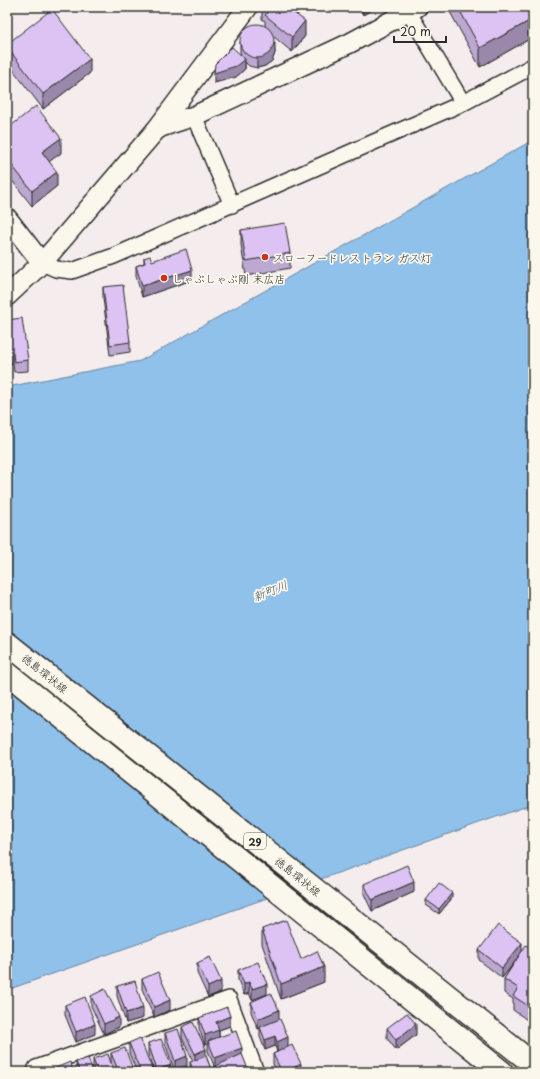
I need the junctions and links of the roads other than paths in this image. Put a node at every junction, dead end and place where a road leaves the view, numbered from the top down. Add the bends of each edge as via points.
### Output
1 (248, 7) edge
2 (412, 9) edge
3 (533, 66) edge
4 (464, 103) junction
5 (194, 116) junction
6 (156, 130) junction
7 (232, 205) junction
8 (7, 218) edge
9 (42, 263) junction
10 (7, 296) edge
11 (7, 643) edge
12 (7, 673) edge
13 (533, 1064) edge
14 (38, 1072) edge
15 (256, 1072) edge
16 (502, 1072) edge

1 - 6 street
2 - 4 street
2 - 5 street via 350,43
3 - 4 street
4 - 7 street
5 - 6 street
5 - 7 street
6 - 9 street
7 - 9 street via 114,256 72,271 56,269
8 - 9 street
9 - 10 street
11 - 13 main road, 徳島環状線 / 29
12 - 16 main road, 29
14 - 15 street via 36,1068 229,999

